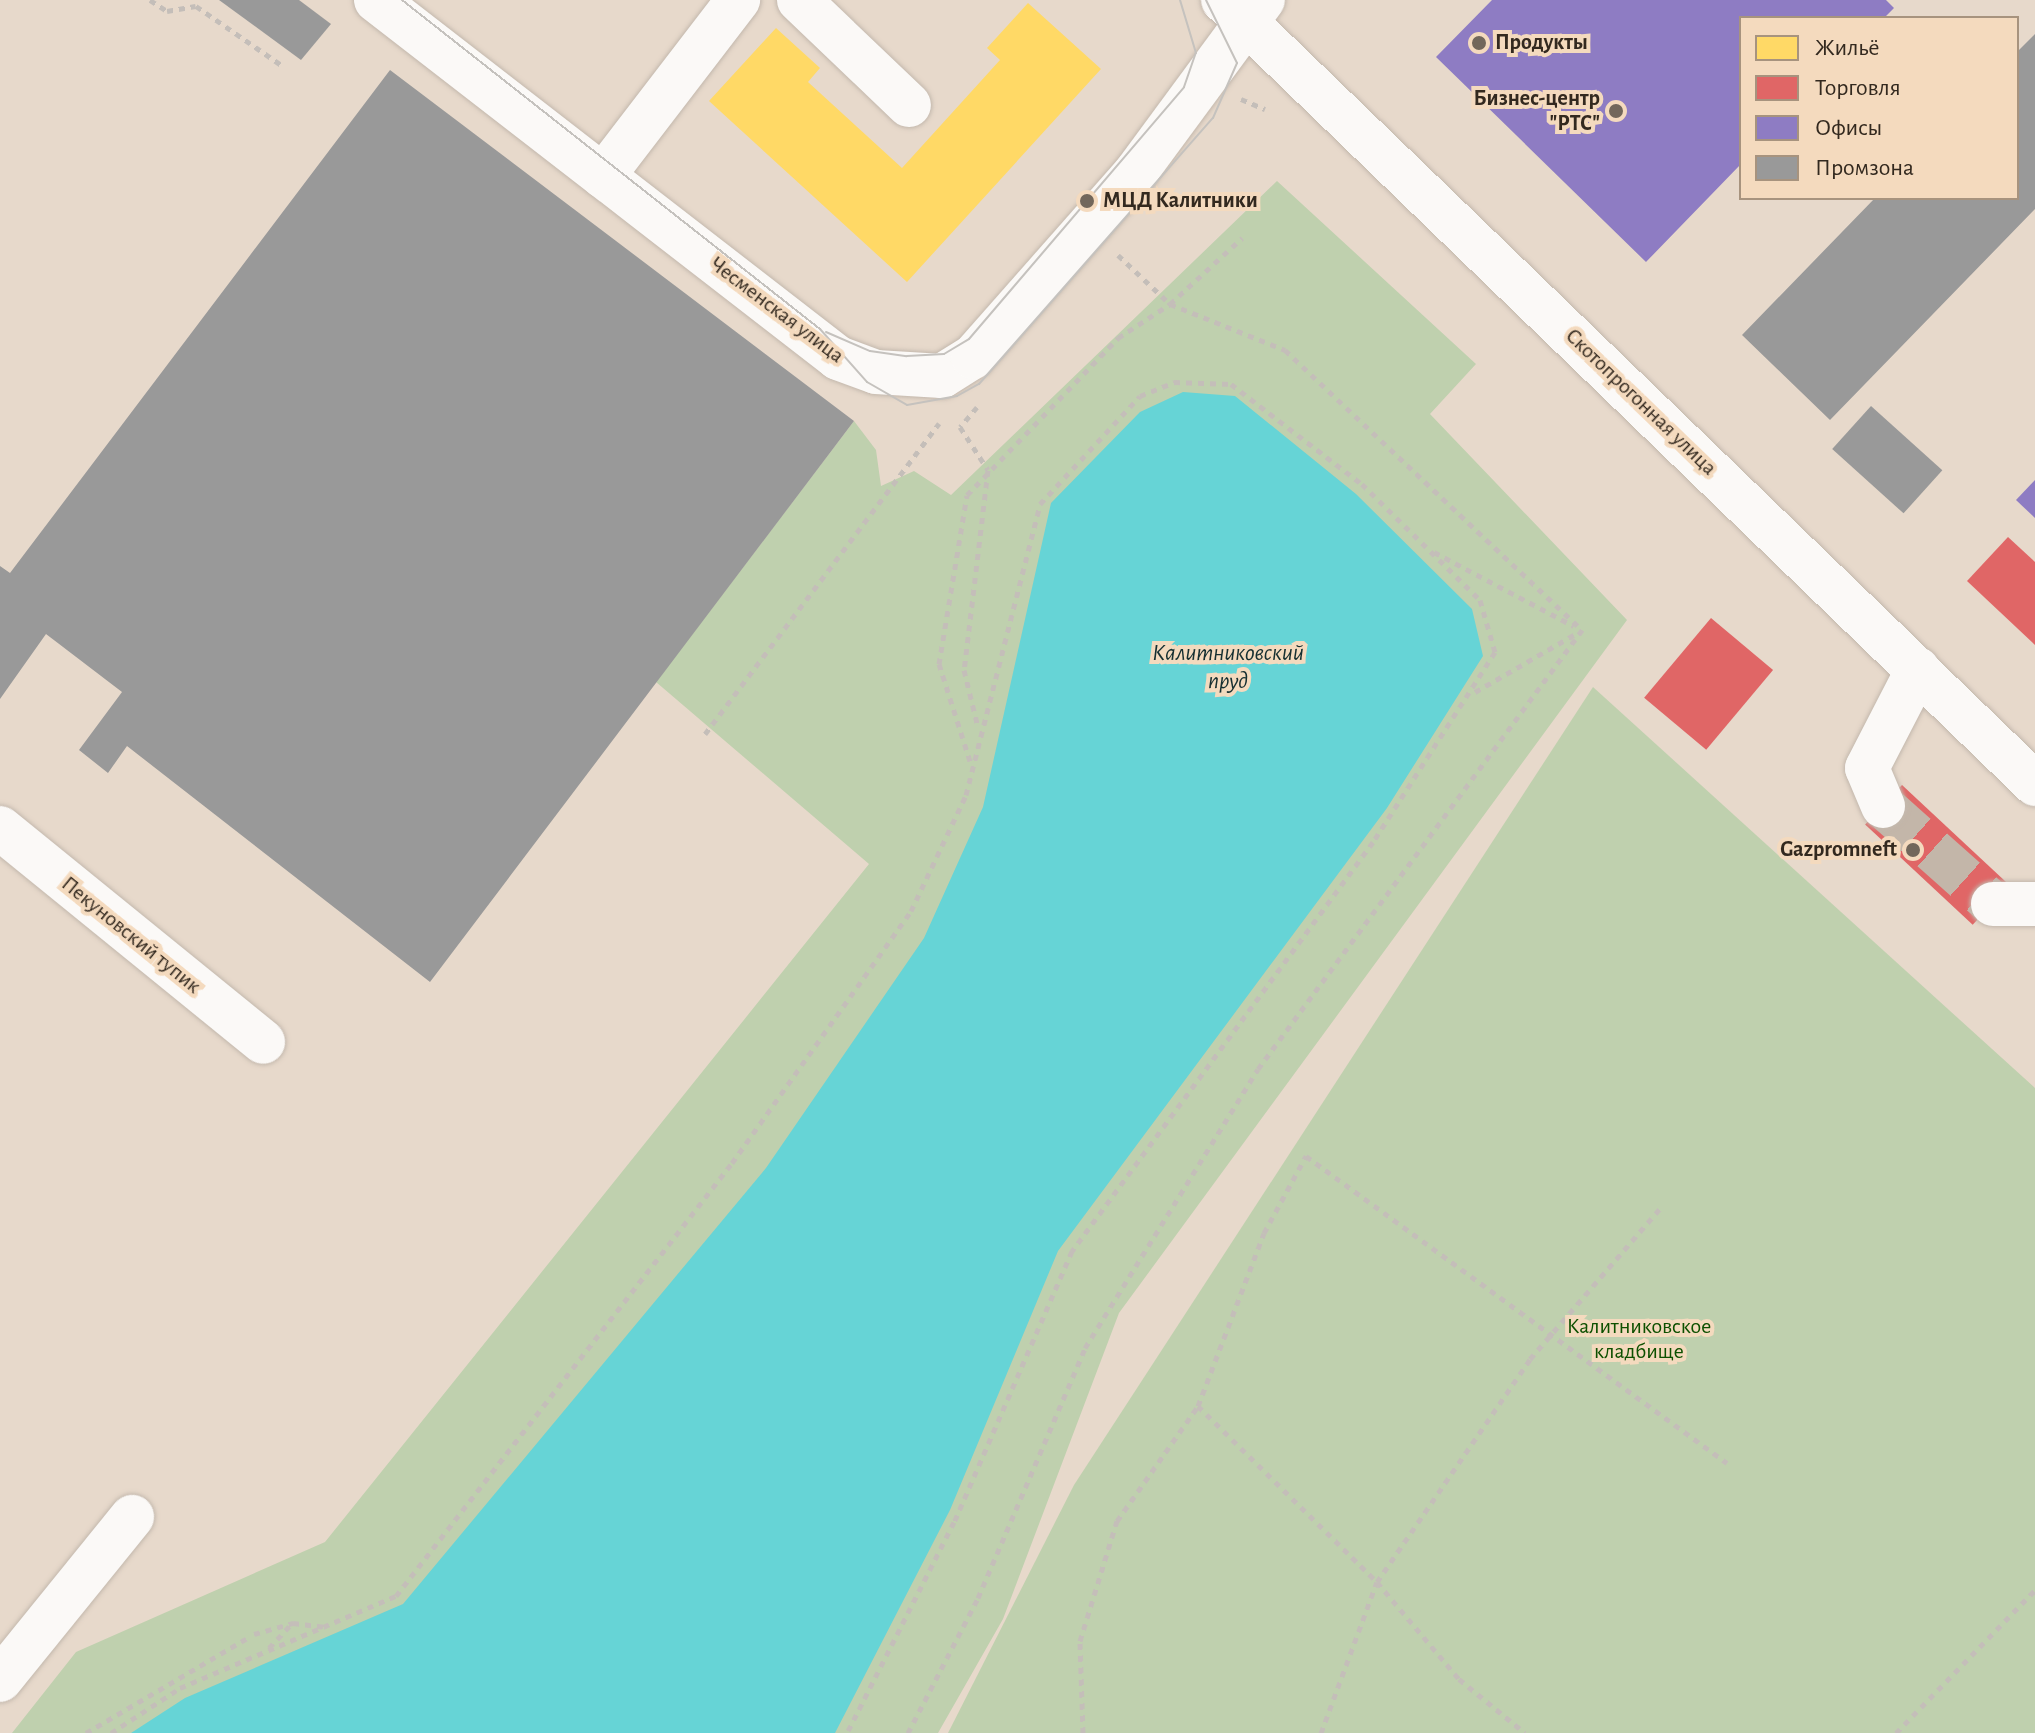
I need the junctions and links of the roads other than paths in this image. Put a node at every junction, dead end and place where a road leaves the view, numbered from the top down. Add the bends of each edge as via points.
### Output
1 (376, 0) edge
2 (738, 0) edge
3 (799, 0) edge
4 (1195, 0) edge
5 (1243, 8) edge
6 (909, 105) dead end
7 (603, 176) junction
8 (1918, 669) junction
9 (2035, 784) edge
10 (1883, 806) tunnel mouth
11 (0, 828) edge
12 (263, 1042) dead end
13 (132, 1517) dead end
14 (0, 1680) edge

1 - 7 street, Чесменская улица
2 - 7 street
3 - 6 street
4 - 5 street, Скотопрогонная улица
5 - 7 street, Чесменская улица via 1136,172 973,357 942,376 854,368
5 - 8 street, Скотопрогонная улица
8 - 9 street, Скотопрогонная улица
8 - 10 street via 1867,768
11 - 12 street, Пекуновский тупик
13 - 14 street

